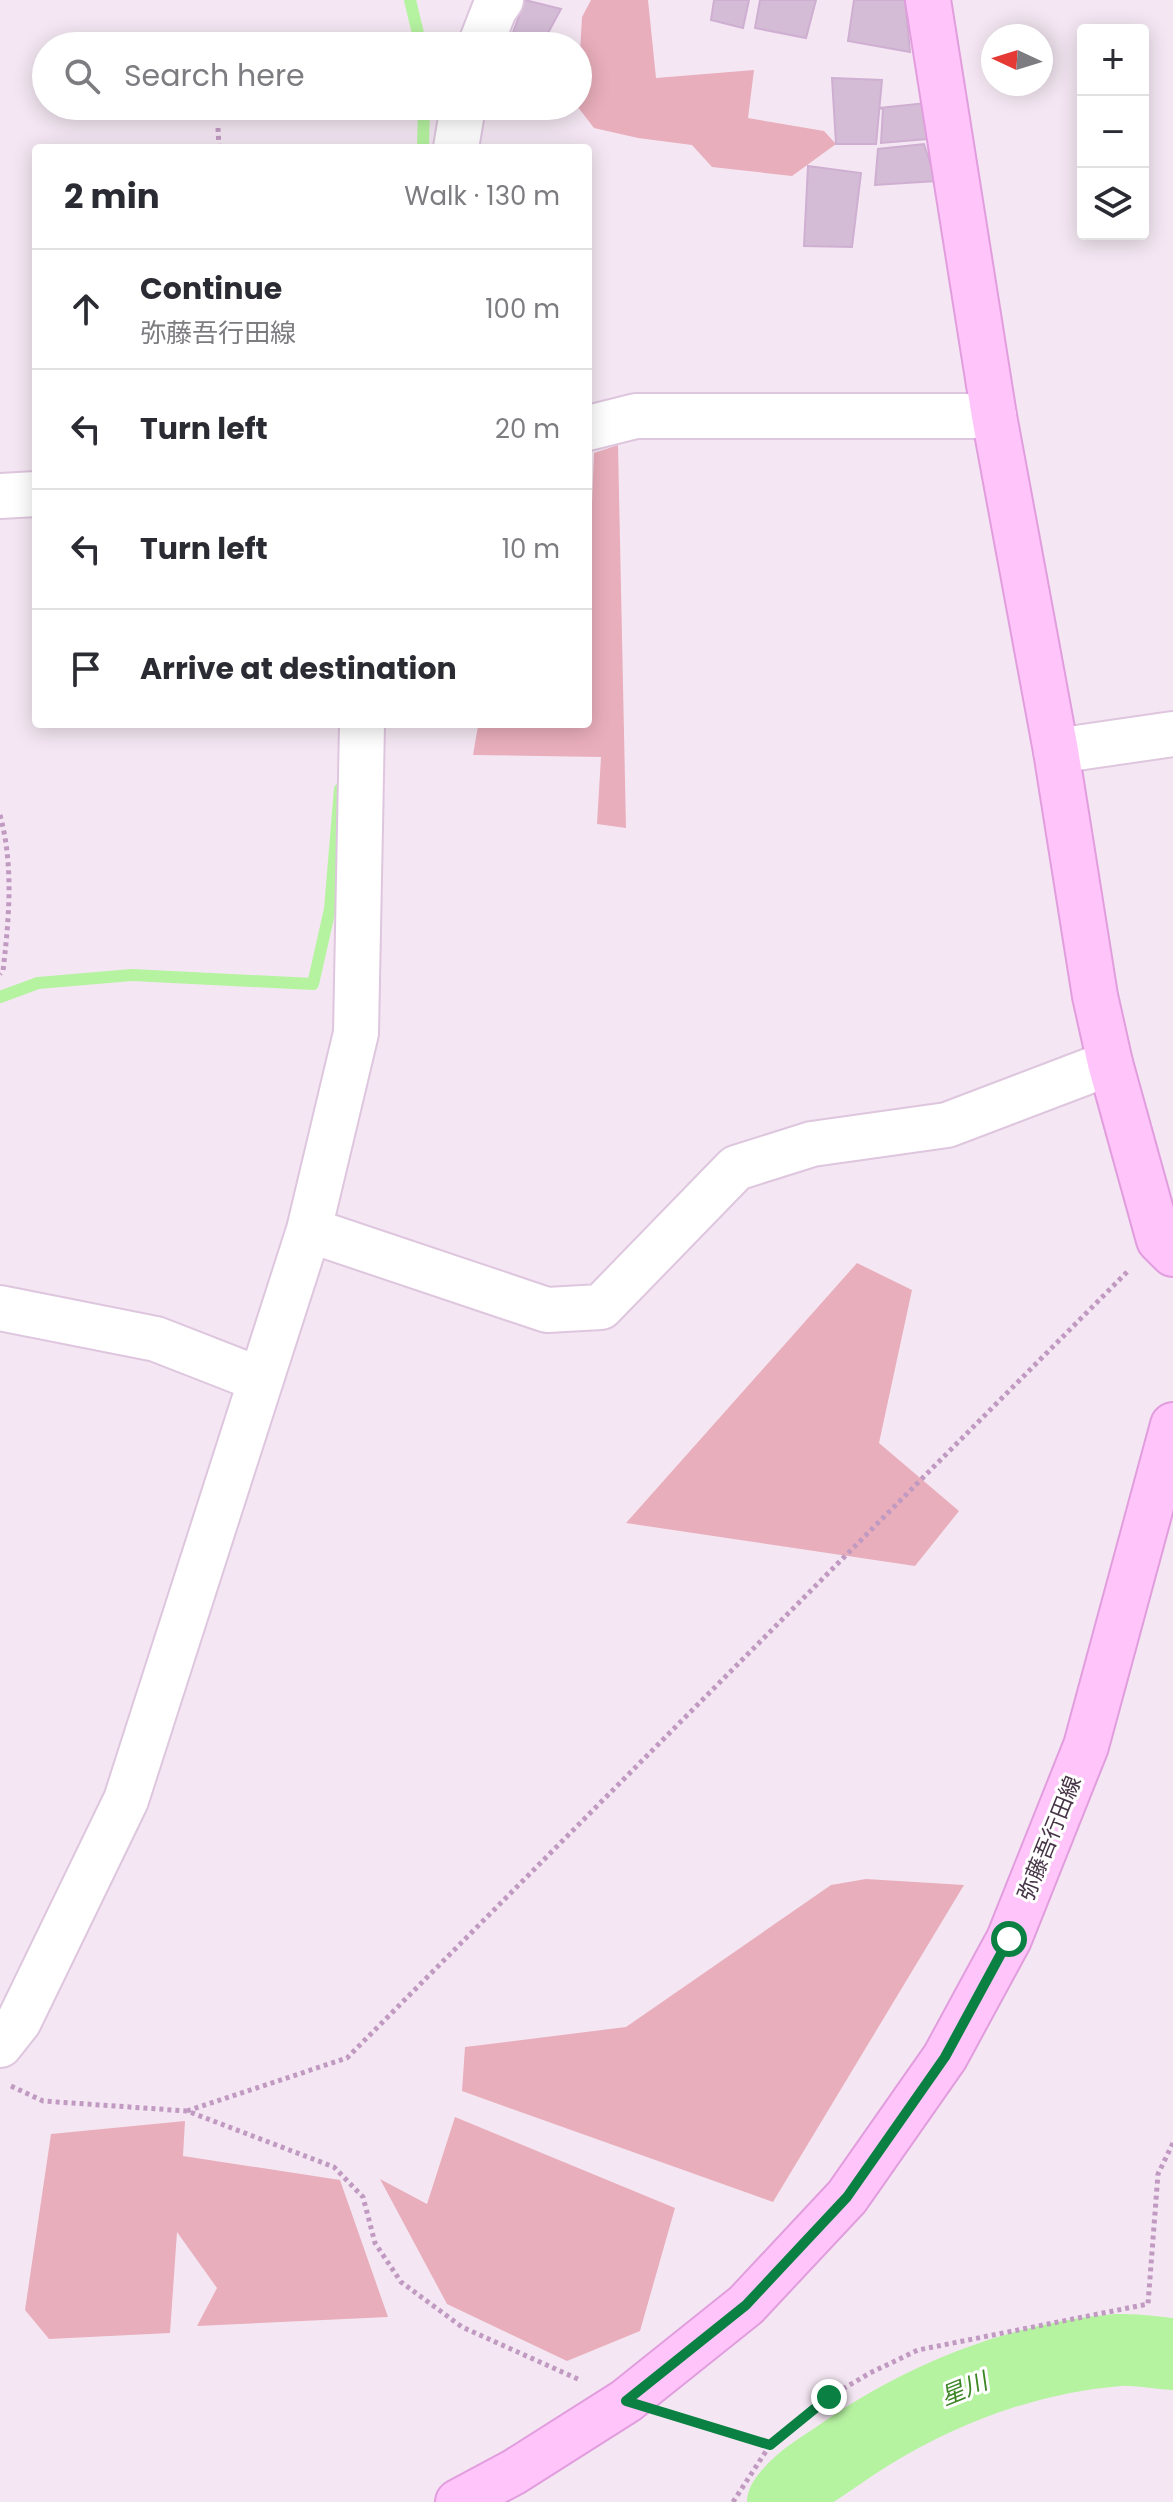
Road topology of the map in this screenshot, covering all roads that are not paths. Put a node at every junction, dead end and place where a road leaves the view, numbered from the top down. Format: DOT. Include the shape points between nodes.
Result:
graph roads {
  1 [pos="501,0"];
  2 [pos="928,0"];
  3 [pos="485,32"];
  4 [pos="461,120"];
  5 [pos="457,144"];
  6 [pos="994,416"];
  7 [pos="592,427"];
  8 [pos="32,494"];
  9 [pos="0,496"];
  10 [pos="362,728"];
  11 [pos="1173,734"];
  12 [pos="1056,751"];
  13 [pos="1110,1063"];
  14 [pos="309,1230"];
  15 [pos="1166,1247"];
  16 [pos="0,1308"];
  17 [pos="261,1380"];
  18 [pos="1173,1425"];
  19 [pos="0,2045"];
  20 [pos="458,2502"];
  1 -- 3 [label="street"];
  2 -- 6 [label="main road"];
  4 -- 5 [label="street"];
  6 -- 7 [label="street" via="636,416"];
  6 -- 12 [label="main road"];
  8 -- 9 [label="street"];
  10 -- 14 [label="street" via="356,1033"];
  11 -- 12 [label="street"];
  12 -- 13 [label="main road"];
  13 -- 14 [label="street" via="947,1125 812,1144 736,1168 601,1307 547,1310"];
  13 -- 15 [label="main road"];
  14 -- 17 [label="street"];
  16 -- 17 [label="street" via="156,1339"];
  17 -- 19 [label="street" via="126,1800 19,2021"];
  18 -- 20 [label="main road, 弥藤吾行田線" via="1086,1746 1009,1939 945,2057 847,2197 746,2305 626,2401"];
}
